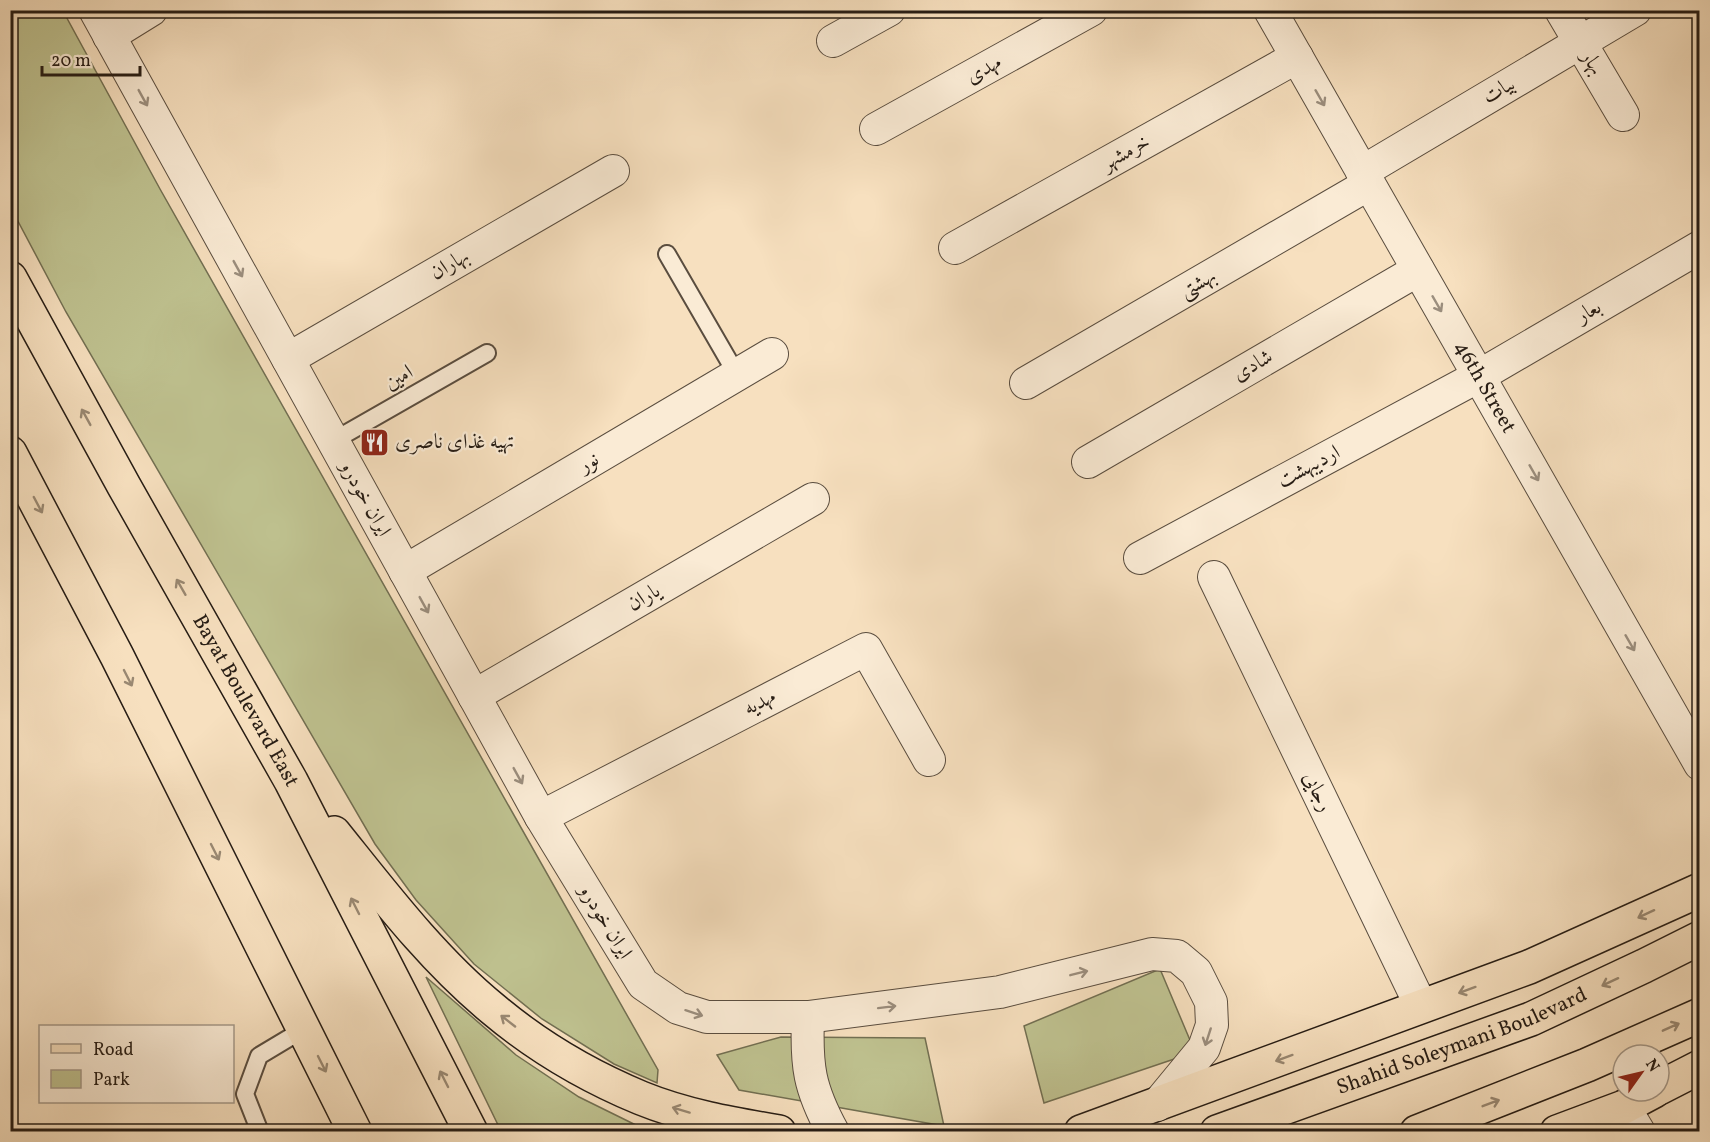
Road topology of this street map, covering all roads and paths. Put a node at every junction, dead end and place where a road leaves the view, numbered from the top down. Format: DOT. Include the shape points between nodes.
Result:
graph roads {
  1 [pos="151,10"];
  2 [pos="889,10"];
  3 [pos="1091,10"];
  4 [pos="1270,10"];
  5 [pos="1561,10"];
  6 [pos="1635,10"];
  7 [pos="102,23"];
  8 [pos="833,41"];
  9 [pos="1580,43"];
  10 [pos="1297,57"];
  11 [pos="1623,115"];
  12 [pos="876,129"];
  13 [pos="613,171"];
  14 [pos="1366,178"];
  15 [pos="955,248"];
  16 [pos="667,254"];
  17 [pos="1696,256"];
  18 [pos="1418,270"];
  19 [pos="10,278"];
  20 [pos="487,353"];
  21 [pos="772,354"];
  22 [pos="288,359"];
  23 [pos="737,375"];
  24 [pos="1479,376"];
  25 [pos="1026,383"];
  26 [pos="333,441"];
  27 [pos="10,453"];
  28 [pos="1088,462"];
  29 [pos="813,499"];
  30 [pos="1140,558"];
  31 [pos="405,571"];
  32 [pos="1214,577"];
  33 [pos="474,696"];
  34 [pos="929,760"];
  35 [pos="1700,764"];
  36 [pos="291,781"];
  37 [pos="541,817"];
  38 [pos="1700,890"];
  39 [pos="1700,938"];
  40 [pos="1421,1006"];
  41 [pos="1700,1015"];
  42 [pos="808,1017"];
  43 [pos="304,1029"];
  44 [pos="1700,1067"];
  45 [pos="1671,1082"];
  46 [pos="1644,1103"];
  47 [pos="1157,1105"];
  48 [pos="1631,1119"];
  49 [pos="260,1131"];
  50 [pos="355,1131"];
  51 [pos="471,1131"];
  52 [pos="779,1131"];
  53 [pos="833,1131"];
  54 [pos="1081,1131"];
  55 [pos="1217,1131"];
  56 [pos="1417,1131"];
  57 [pos="1557,1131"];
  1 -- 7 [label="street"];
  2 -- 8 [label="street"];
  3 -- 12 [label="street, مهدی"];
  4 -- 10 [label="street, 46th Street"];
  5 -- 9 [label="street, بهار"];
  6 -- 9 [label="street, بیات"];
  7 -- 22 [label="street, ایران خودرو, one-way"];
  9 -- 11 [label="street, بهار"];
  9 -- 14 [label="street, بیات"];
  10 -- 14 [label="street, 46th Street, one-way"];
  10 -- 15 [label="street, خرمشهر"];
  13 -- 22 [label="street, بهاران"];
  14 -- 18 [label="street, 46th Street"];
  14 -- 25 [label="street, بهشتی"];
  16 -- 23 [label="lane"];
  17 -- 24 [label="street, بعار"];
  18 -- 24 [label="street, 46th Street, one-way"];
  18 -- 28 [label="street, شادی"];
  36 -- 19 [label="main road, Bayat Boulevard East, one-way"];
  20 -- 26 [label="lane, امین"];
  21 -- 23 [label="street, نور"];
  22 -- 26 [label="street, ایران خودرو"];
  23 -- 31 [label="street, نور"];
  24 -- 30 [label="street, اردیبهشت"];
  24 -- 35 [label="street, 46th Street, one-way"];
  26 -- 31 [label="street, ایران خودرو"];
  27 -- 43 [label="main road, one-way" via="117,656"];
  29 -- 33 [label="street, یاران"];
  31 -- 33 [label="street, ایران خودرو, one-way"];
  32 -- 40 [label="street, رجایی"];
  33 -- 37 [label="street, ایران خودرو, one-way"];
  34 -- 37 [label="street, مهدیه" via="866,649"];
  51 -- 36 [label="main road, Bayat Boulevard East, one-way"];
  52 -- 36 [label="main road, one-way" via="714,1120 642,1098 582,1070 532,1040 454,973 403,918"];
  37 -- 42 [label="street, ایران خودرو, one-way" via="643,984 678,1008 708,1017"];
  38 -- 40 [label="main road, one-way" via="1529,967"];
  39 -- 55 [label="main road, Shahid Soleymani Boulevard, one-way" via="1531,1018"];
  40 -- 47 [label="main road, one-way"];
  56 -- 41 [label="main road, one-way" via="1587,1065"];
  42 -- 47 [label="street, one-way" via="1000,992 1152,954 1177,956 1196,972 1211,1002 1212,1026 1204,1048"];
  42 -- 53 [label="street" via="810,1080"];
  43 -- 49 [label="lane" via="260,1056 245,1094"];
  43 -- 50 [label="main road, one-way"];
  44 -- 45 [label="main road"];
  46 -- 48 [label="main road"];
  47 -- 54 [label="main road"];
  48 -- 57 [label="main road"];
}
